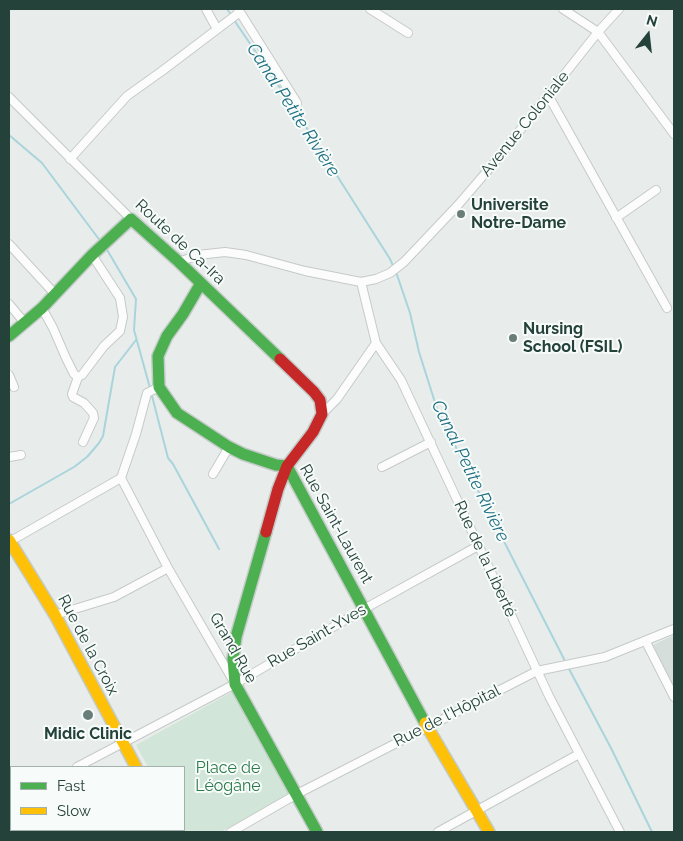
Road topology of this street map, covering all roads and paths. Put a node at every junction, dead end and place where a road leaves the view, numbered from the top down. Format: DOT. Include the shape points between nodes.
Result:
graph roads {
  1 [pos="206,9"];
  2 [pos="370,9"];
  3 [pos="563,9"];
  4 [pos="619,9"];
  5 [pos="239,10"];
  6 [pos="217,29"];
  7 [pos="598,32"];
  8 [pos="408,33"];
  9 [pos="548,96"];
  10 [pos="9,98"];
  11 [pos="297,103"];
  12 [pos="674,134"];
  13 [pos="70,159"];
  14 [pos="656,190"];
  15 [pos="616,218"];
  16 [pos="131,219"];
  17 [pos="9,244"];
  18 [pos="92,255"];
  19 [pos="179,262"];
  20 [pos="361,282"];
  21 [pos="202,283"];
  22 [pos="54,294"];
  23 [pos="9,304"];
  24 [pos="42,308"];
  25 [pos="667,308"];
  26 [pos="24,322"];
  27 [pos="9,336"];
  28 [pos="376,343"];
  29 [pos="9,376"];
  30 [pos="78,377"];
  31 [pos="14,387"];
  32 [pos="159,387"];
  33 [pos="322,414"];
  34 [pos="83,442"];
  35 [pos="431,442"];
  36 [pos="230,447"];
  37 [pos="20,455"];
  38 [pos="9,457"];
  39 [pos="287,466"];
  40 [pos="382,467"];
  41 [pos="213,474"];
  42 [pos="121,478"];
  43 [pos="9,541"];
  44 [pos="478,546"];
  45 [pos="168,568"];
  46 [pos="364,609"];
  47 [pos="55,615"];
  48 [pos="674,630"];
  49 [pos="646,642"];
  50 [pos="537,671"];
  51 [pos="234,684"];
  52 [pos="674,697"];
  53 [pos="427,726"];
  54 [pos="123,744"];
  55 [pos="579,754"];
  56 [pos="79,766"];
  57 [pos="135,766"];
  58 [pos="297,794"];
  59 [pos="477,810"];
  60 [pos="231,832"];
  61 [pos="317,832"];
  62 [pos="438,832"];
  63 [pos="489,832"];
  64 [pos="620,832"];
  1 -- 6 [label="street"];
  2 -- 8 [label="street"];
  3 -- 7 [label="street"];
  4 -- 7 [label="street, Avenue Coloniale"];
  5 -- 6 [label="street"];
  5 -- 11 [label="street"];
  6 -- 13 [label="street" via="127,96"];
  7 -- 9 [label="street, Avenue Coloniale"];
  7 -- 12 [label="street"];
  9 -- 15 [label="street"];
  9 -- 20 [label="street, Avenue Coloniale" via="458,206 404,262 376,280"];
  10 -- 13 [label="street, Route de Ca-Ira"];
  13 -- 16 [label="street, Route de Ca-Ira"];
  14 -- 15 [label="street"];
  15 -- 25 [label="street"];
  16 -- 18 [label="street"];
  16 -- 19 [label="street, Route de Ca-Ira"];
  17 -- 22 [label="street"];
  18 -- 22 [label="street"];
  18 -- 30 [label="street" via="120,298 123,317 120,331"];
  19 -- 20 [label="street, Avenue Coloniale" via="210,253 246,255"];
  19 -- 21 [label="street, Route de Ca-Ira"];
  20 -- 28 [label="street, Rue de la Liberté"];
  21 -- 32 [label="street" via="167,336 158,356"];
  21 -- 33 [label="street, Route de Ca-Ira" via="314,392 320,400"];
  22 -- 24 [label="street"];
  23 -- 26 [label="street"];
  24 -- 26 [label="street"];
  24 -- 30 [label="street"];
  26 -- 27 [label="street"];
  28 -- 33 [label="street" via="337,399"];
  28 -- 35 [label="street, Rue de la Liberté" via="401,380"];
  29 -- 31 [label="street"];
  30 -- 34 [label="street" via="73,397 84,403 94,418"];
  32 -- 36 [label="street, Rue Saint-Laurent" via="177,413"];
  32 -- 42 [label="street" via="147,393"];
  33 -- 39 [label="street" via="313,432"];
  35 -- 40 [label="street"];
  35 -- 44 [label="street, Rue de la Liberté"];
  36 -- 39 [label="street, Rue Saint-Laurent" via="243,454"];
  36 -- 41 [label="street"];
  37 -- 38 [label="street"];
  39 -- 46 [label="street, Rue Saint-Laurent"];
  39 -- 51 [label="street" via="236,637"];
  42 -- 43 [label="street"];
  42 -- 45 [label="street, Grand Rue"];
  43 -- 47 [label="street, Rue de la Croix"];
  44 -- 46 [label="street, Rue Saint-Yves"];
  44 -- 50 [label="street, Rue de la Liberté"];
  45 -- 47 [label="street" via="114,597"];
  45 -- 51 [label="street, Grand Rue"];
  46 -- 51 [label="street, Rue Saint-Yves"];
  46 -- 53 [label="street, Rue Saint-Laurent"];
  47 -- 54 [label="street, Rue de la Croix"];
  48 -- 49 [label="street, Rue de l'Hôpital"];
  49 -- 50 [label="street, Rue de l'Hôpital" via="605,657"];
  49 -- 52 [label="street"];
  50 -- 53 [label="street, Rue de l'Hôpital"];
  50 -- 55 [label="street, Rue de la Liberté"];
  51 -- 54 [label="street, Rue Saint-Yves"];
  51 -- 58 [label="street, Grand Rue"];
  53 -- 58 [label="street, Rue de l'Hôpital"];
  53 -- 59 [label="street, Rue Saint-Laurent"];
  54 -- 56 [label="street, Rue Saint-Yves"];
  54 -- 57 [label="street, Rue de la Croix"];
  55 -- 59 [label="street"];
  55 -- 64 [label="street, Rue de la Liberté"];
  58 -- 60 [label="street, Rue de l'Hôpital"];
  58 -- 61 [label="street, Grand Rue"];
  59 -- 62 [label="street"];
  59 -- 63 [label="street, Rue Saint-Laurent"];
}
